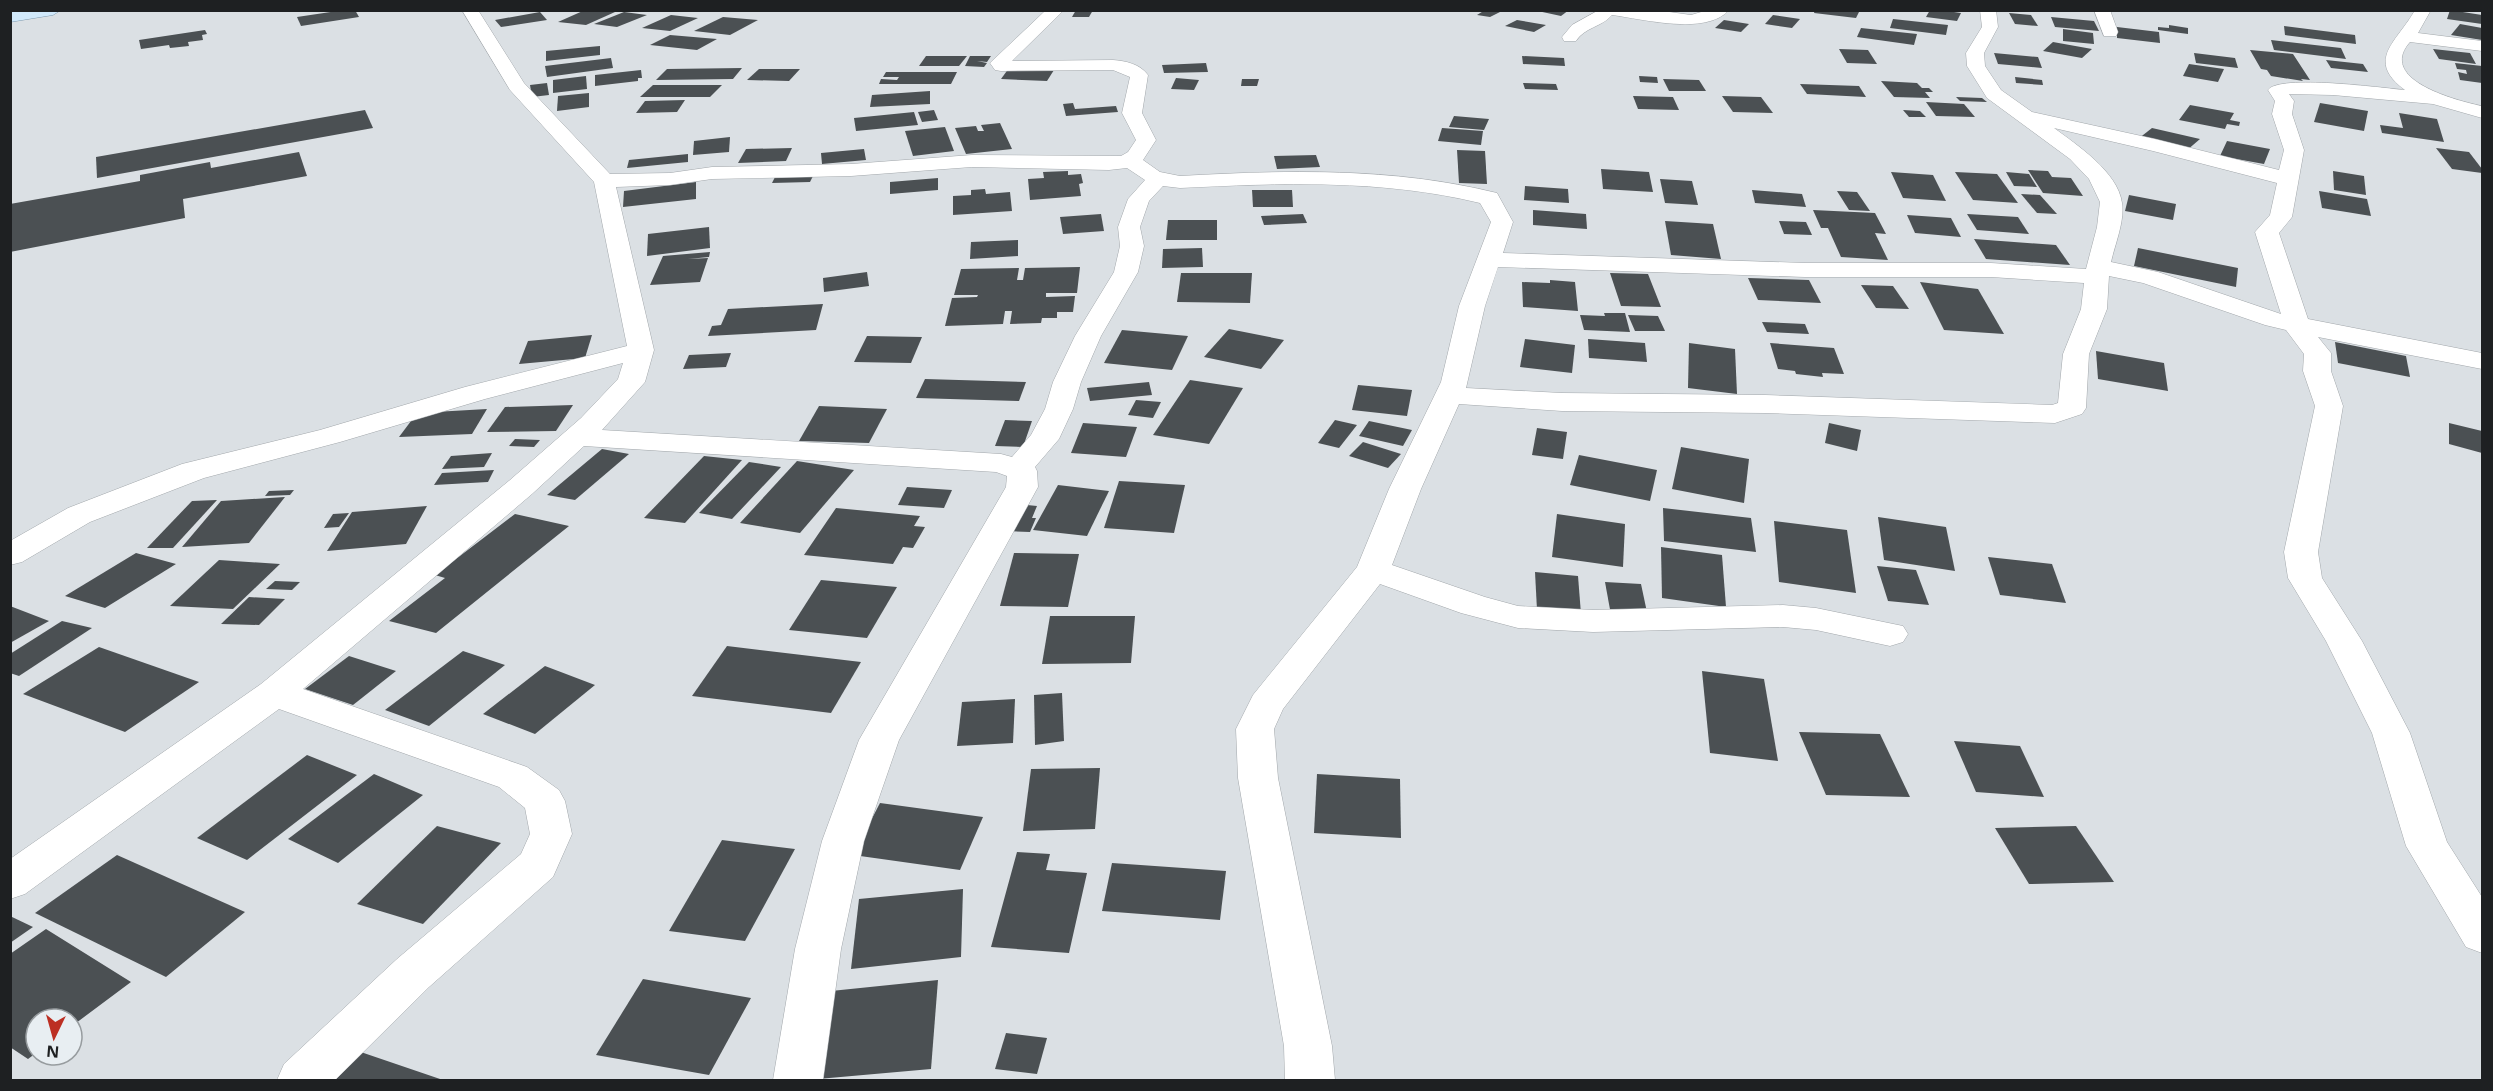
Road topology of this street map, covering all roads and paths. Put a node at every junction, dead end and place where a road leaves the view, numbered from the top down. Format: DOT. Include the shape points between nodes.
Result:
graph roads {
  1 [pos="53,10"];
  2 [pos="470,10"];
  3 [pos="1056,10"];
  4 [pos="1610,10"];
  5 [pos="1721,10"];
  6 [pos="1988,10"];
  7 [pos="2102,10"];
  8 [pos="2423,10"];
  9 [pos="10,17"];
  10 [pos="2110,32"];
  11 [pos="1570,36"];
  12 [pos="2406,36"];
  13 [pos="2482,46"];
  14 [pos="2437,99"];
  15 [pos="2482,112"];
  16 [pos="2023,116"];
  17 [pos="1131,159"];
  18 [pos="1158,179"];
  19 [pos="2288,179"];
  20 [pos="604,181"];
  21 [pos="1489,260"];
  22 [pos="2097,272"];
  23 [pos="2299,325"];
  24 [pos="641,350"];
  25 [pos="2482,361"];
  26 [pos="1449,394"];
  27 [pos="576,437"];
  28 [pos="1017,469"];
  29 [pos="10,555"];
  30 [pos="1373,570"];
  31 [pos="1890,634"];
  32 [pos="274,693"];
  33 [pos="10,882"];
  34 [pos="2482,934"];
  35 [pos="302,1080"];
  36 [pos="798,1080"];
  37 [pos="1310,1080"];
  1 -- 9 [label="main road"];
  2 -- 20 [label="street" via="517,86"];
  3 -- 17 [label="street" via="999,63 1113,65 1139,75 1132,113 1146,140"];
  4 -- 5 [label="street" via="1691,20"];
  4 -- 11 [label="street" via="1601,19 1572,31"];
  6 -- 16 [label="street" via="1990,27 1975,53 1976,66 1994,94"];
  7 -- 10 [label="street"];
  8 -- 12 [label="street"];
  12 -- 13 [label="street"];
  12 -- 14 [label="street" via="2398,45 2393,62 2400,78"];
  14 -- 15 [label="street"];
  14 -- 19 [label="street" via="2333,89 2277,90 2285,100 2282,114 2294,150"];
  16 -- 19 [label="street"];
  16 -- 22 [label="street" via="2099,176 2111,202"];
  17 -- 18 [label="street" via="1140,170"];
  17 -- 20 [label="street" via="1098,164 972,161"];
  18 -- 21 [label="street" via="1180,182 1298,176 1399,180 1452,187 1489,198 1502,222"];
  18 -- 28 [label="street" via="1139,199 1129,227 1132,246 1126,272 1088,336 1059,410 1044,440"];
  19 -- 23 [label="street" via="2281,217 2267,232"];
  20 -- 24 [label="street"];
  21 -- 22 [label="street" via="1805,270"];
  21 -- 26 [label="street" via="1472,306"];
  22 -- 23 [label="street" via="2149,277"];
  22 -- 26 [label="street" via="2094,309 2076,354 2072,408 2055,414 1562,402"];
  23 -- 25 [label="street"];
  23 -- 34 [label="street" via="2299,331 2318,353 2317,371 2329,406 2301,552 2305,578 2344,641 2391,733 2427,846"];
  24 -- 27 [label="street" via="631,382"];
  24 -- 29 [label="street" via="193,471 79,515"];
  26 -- 30 [label="street"];
  27 -- 28 [label="street" via="1001,463"];
  27 -- 32 [label="street"];
  28 -- 36 [label="street" via="1022,471 1022,487 879,740 840,852 818,949"];
  30 -- 31 [label="street" via="1518,617 1593,621 1783,616"];
  30 -- 37 [label="street" via="1266,704 1256,729 1258,778 1308,1046"];
  32 -- 33 [label="street"];
  32 -- 35 [label="street" via="513,777 544,801 551,834 538,865 413,973"];
}
